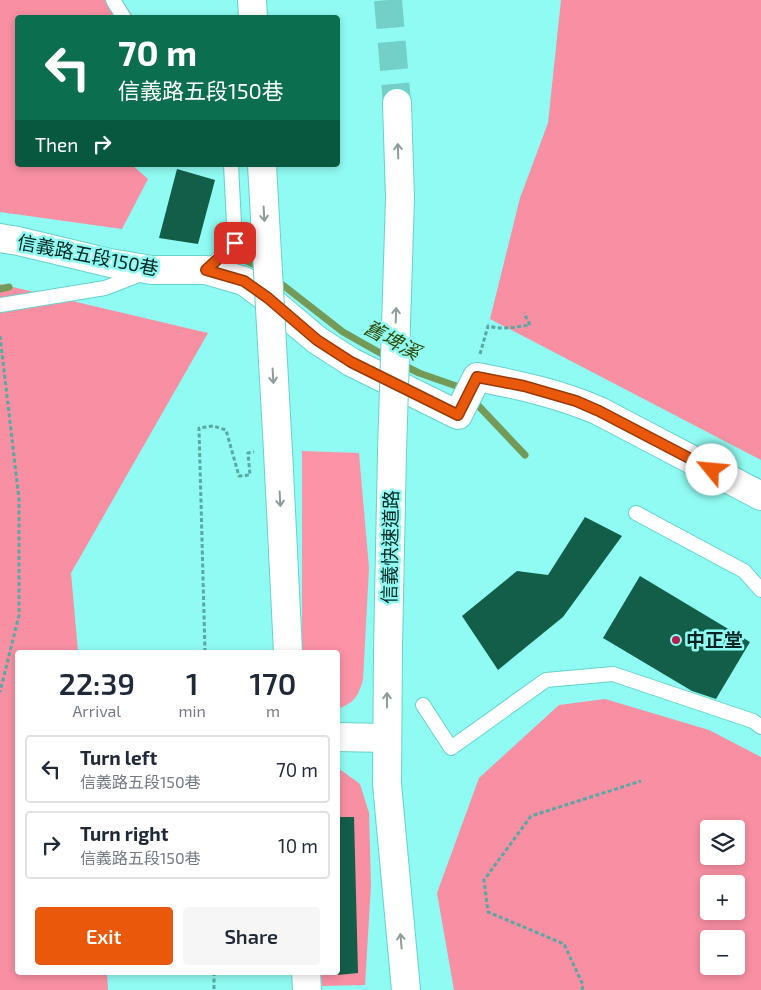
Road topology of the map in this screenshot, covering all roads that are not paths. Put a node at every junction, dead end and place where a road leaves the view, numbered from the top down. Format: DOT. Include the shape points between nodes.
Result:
graph roads {
  1 [pos="114,0"];
  2 [pos="252,0"];
  3 [pos="122,15"];
  4 [pos="253,15"];
  5 [pos="397,104"];
  6 [pos="231,167"];
  7 [pos="262,167"];
  8 [pos="0,238"];
  9 [pos="152,270"];
  10 [pos="206,270"];
  11 [pos="0,305"];
  12 [pos="761,496"];
  13 [pos="636,513"];
  14 [pos="761,590"];
  15 [pos="288,650"];
  16 [pos="423,705"];
  17 [pos="758,721"];
  18 [pos="340,737"];
  19 [pos="387,738"];
  20 [pos="306,975"];
  21 [pos="307,990"];
  22 [pos="406,990"];
  1 -- 3 [label="lane"];
  2 -- 4 [label="main road"];
  19 -- 5 [label="main road, 信義快速道路, one-way, bridge" via="400,198"];
  6 -- 10 [label="lane" via="235,243"];
  7 -- 15 [label="main road, one-way, bridge" via="267,451"];
  8 -- 9 [label="main road, 信義路五段150巷"];
  9 -- 10 [label="main road, 信義路五段150巷"];
  9 -- 11 [label="lane" via="105,288"];
  10 -- 12 [label="main road, 信義路五段150巷" via="244,281 344,358 458,415 477,377 524,386 576,401"];
  13 -- 14 [label="lane" via="744,571"];
  16 -- 17 [label="lane" via="451,748 546,680 613,674"];
  18 -- 19 [label="main road"];
  22 -- 19 [label="main road, 信義快速道路, one-way" via="387,784"];
  20 -- 21 [label="main road"];
}
